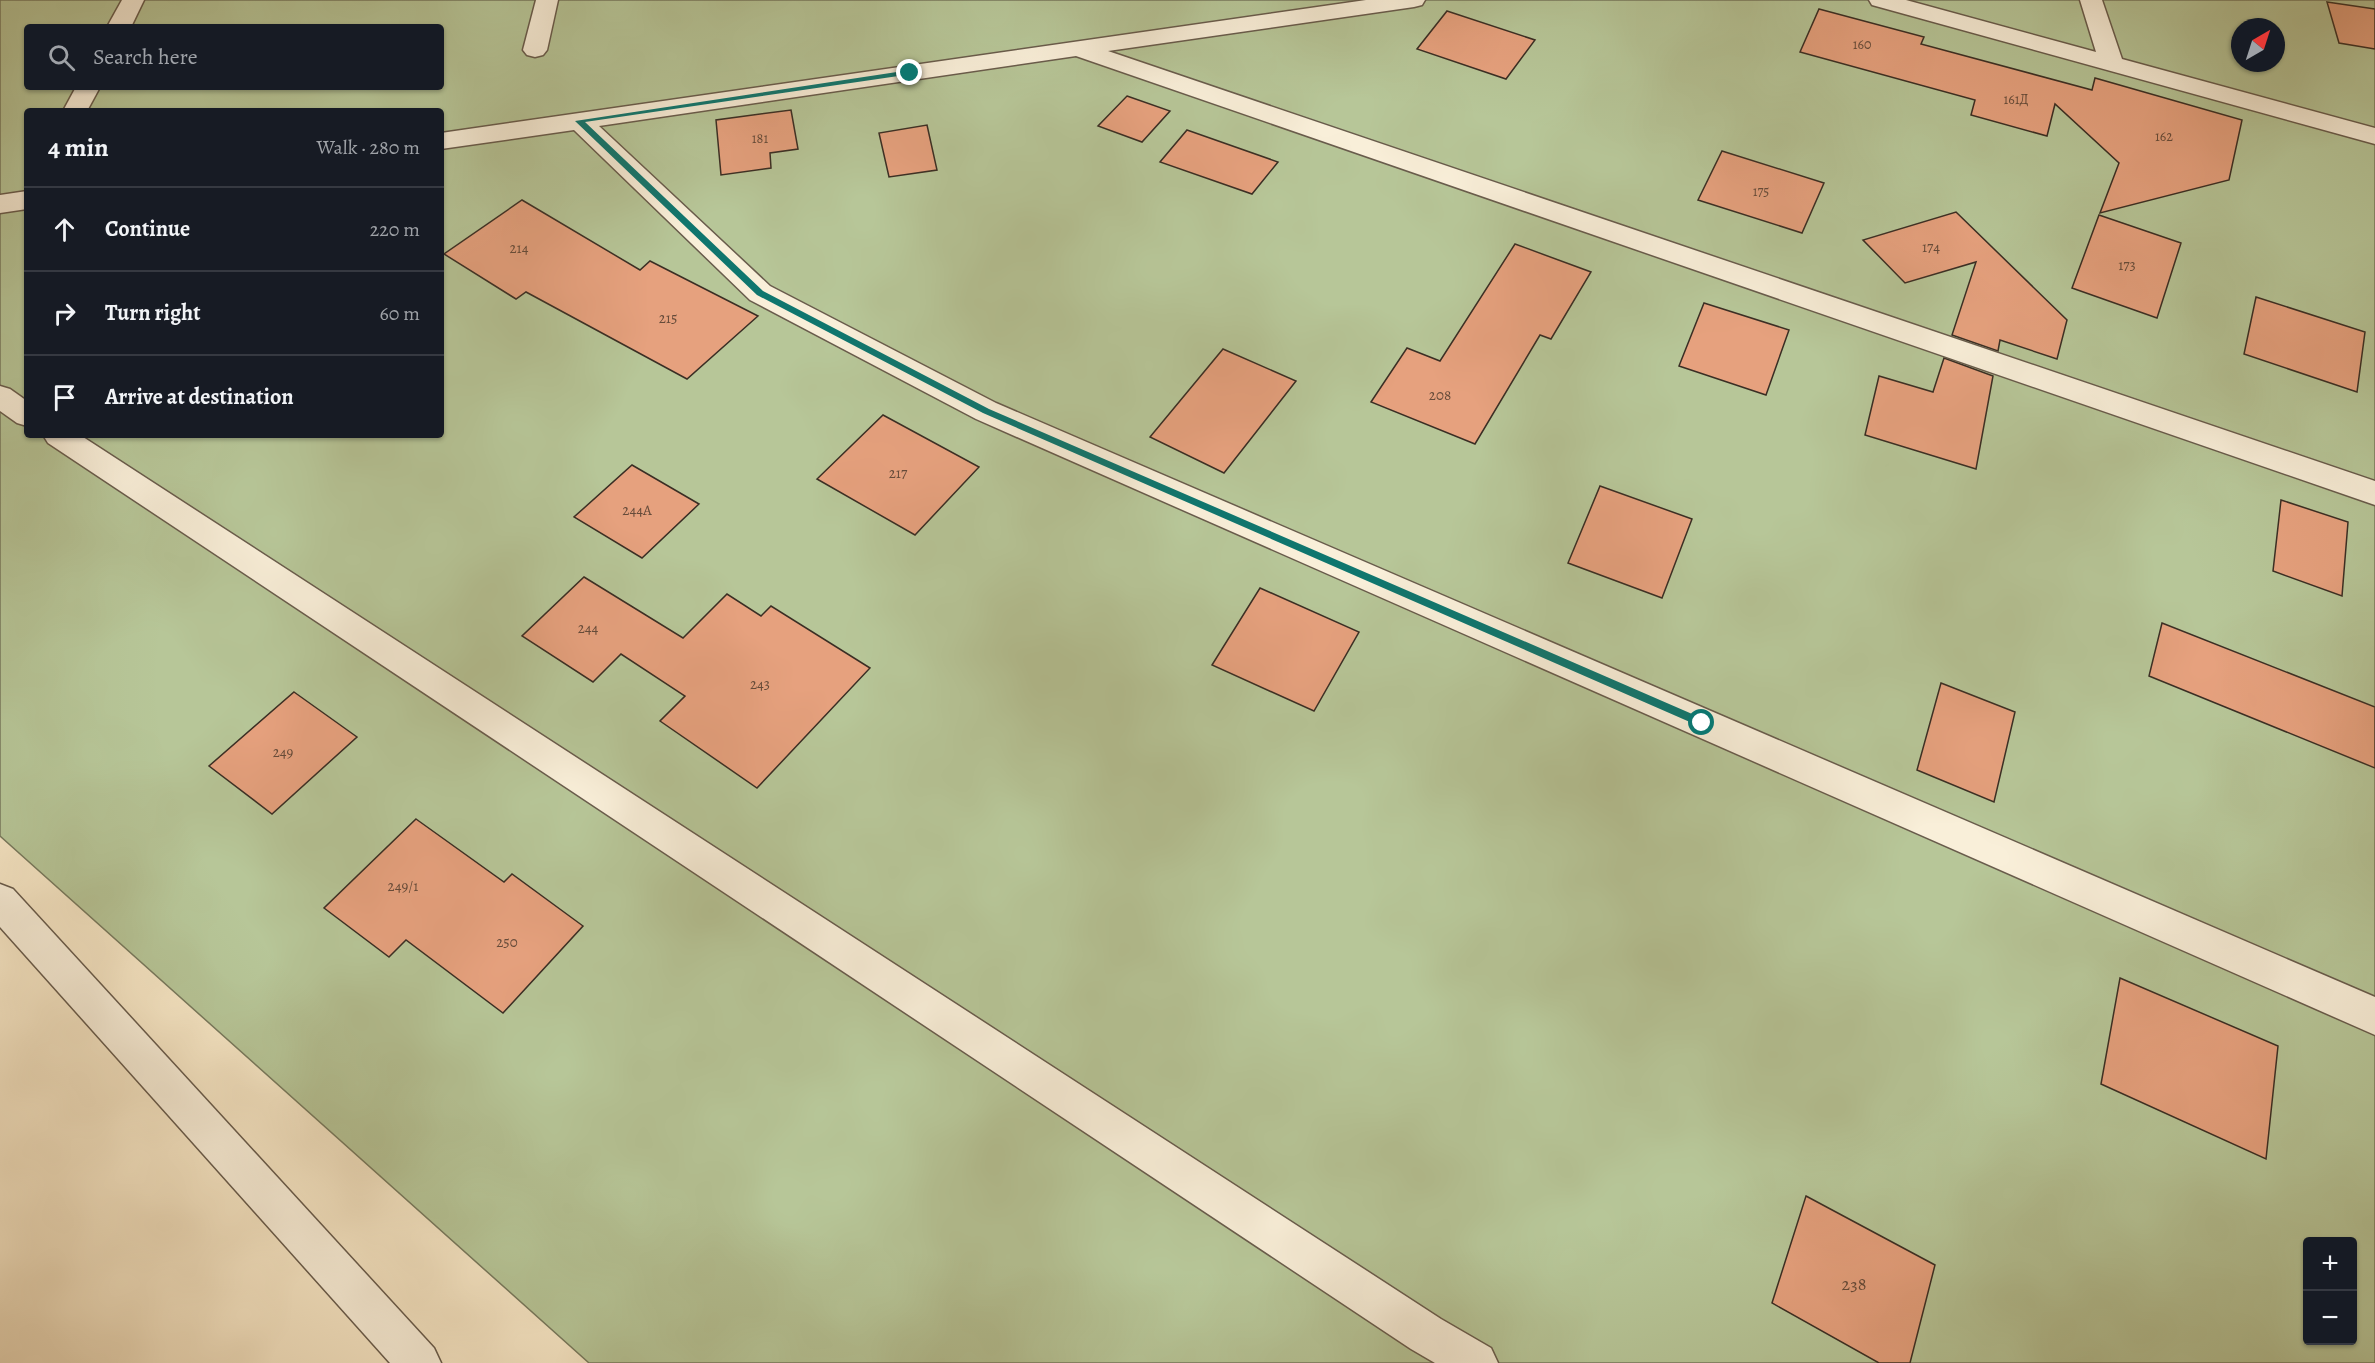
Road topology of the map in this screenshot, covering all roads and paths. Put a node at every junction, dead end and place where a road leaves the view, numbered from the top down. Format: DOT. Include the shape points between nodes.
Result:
graph roads {
  1 [pos="133,0"];
  2 [pos="547,0"];
  3 [pos="1414,0"];
  4 [pos="1880,0"];
  5 [pos="2091,0"];
  6 [pos="121,24"];
  7 [pos="1075,48"];
  8 [pos="535,50"];
  9 [pos="2112,64"];
  10 [pos="86,90"];
  11 [pos="77,108"];
  12 [pos="579,121"];
  13 [pos="2375,136"];
  14 [pos="444,141"];
  15 [pos="24,200"];
  16 [pos="0,204"];
  17 [pos="0,397"];
  18 [pos="24,413"];
  19 [pos="63,438"];
  20 [pos="2375,493"];
  21 [pos="0,901"];
  22 [pos="2375,1016"];
  23 [pos="419,1363"];
  24 [pos="1476,1363"];
  1 -- 6 [label="street"];
  2 -- 8 [label="street"];
  3 -- 7 [label="street"];
  4 -- 9 [label="street"];
  5 -- 9 [label="street"];
  7 -- 12 [label="street"];
  7 -- 20 [label="street"];
  9 -- 13 [label="street"];
  10 -- 11 [label="street"];
  12 -- 14 [label="street"];
  12 -- 22 [label="street" via="760,293 986,411"];
  15 -- 16 [label="street"];
  17 -- 18 [label="street"];
  19 -- 24 [label="street" via="1426,1334"];
  21 -- 23 [label="street"];
}
